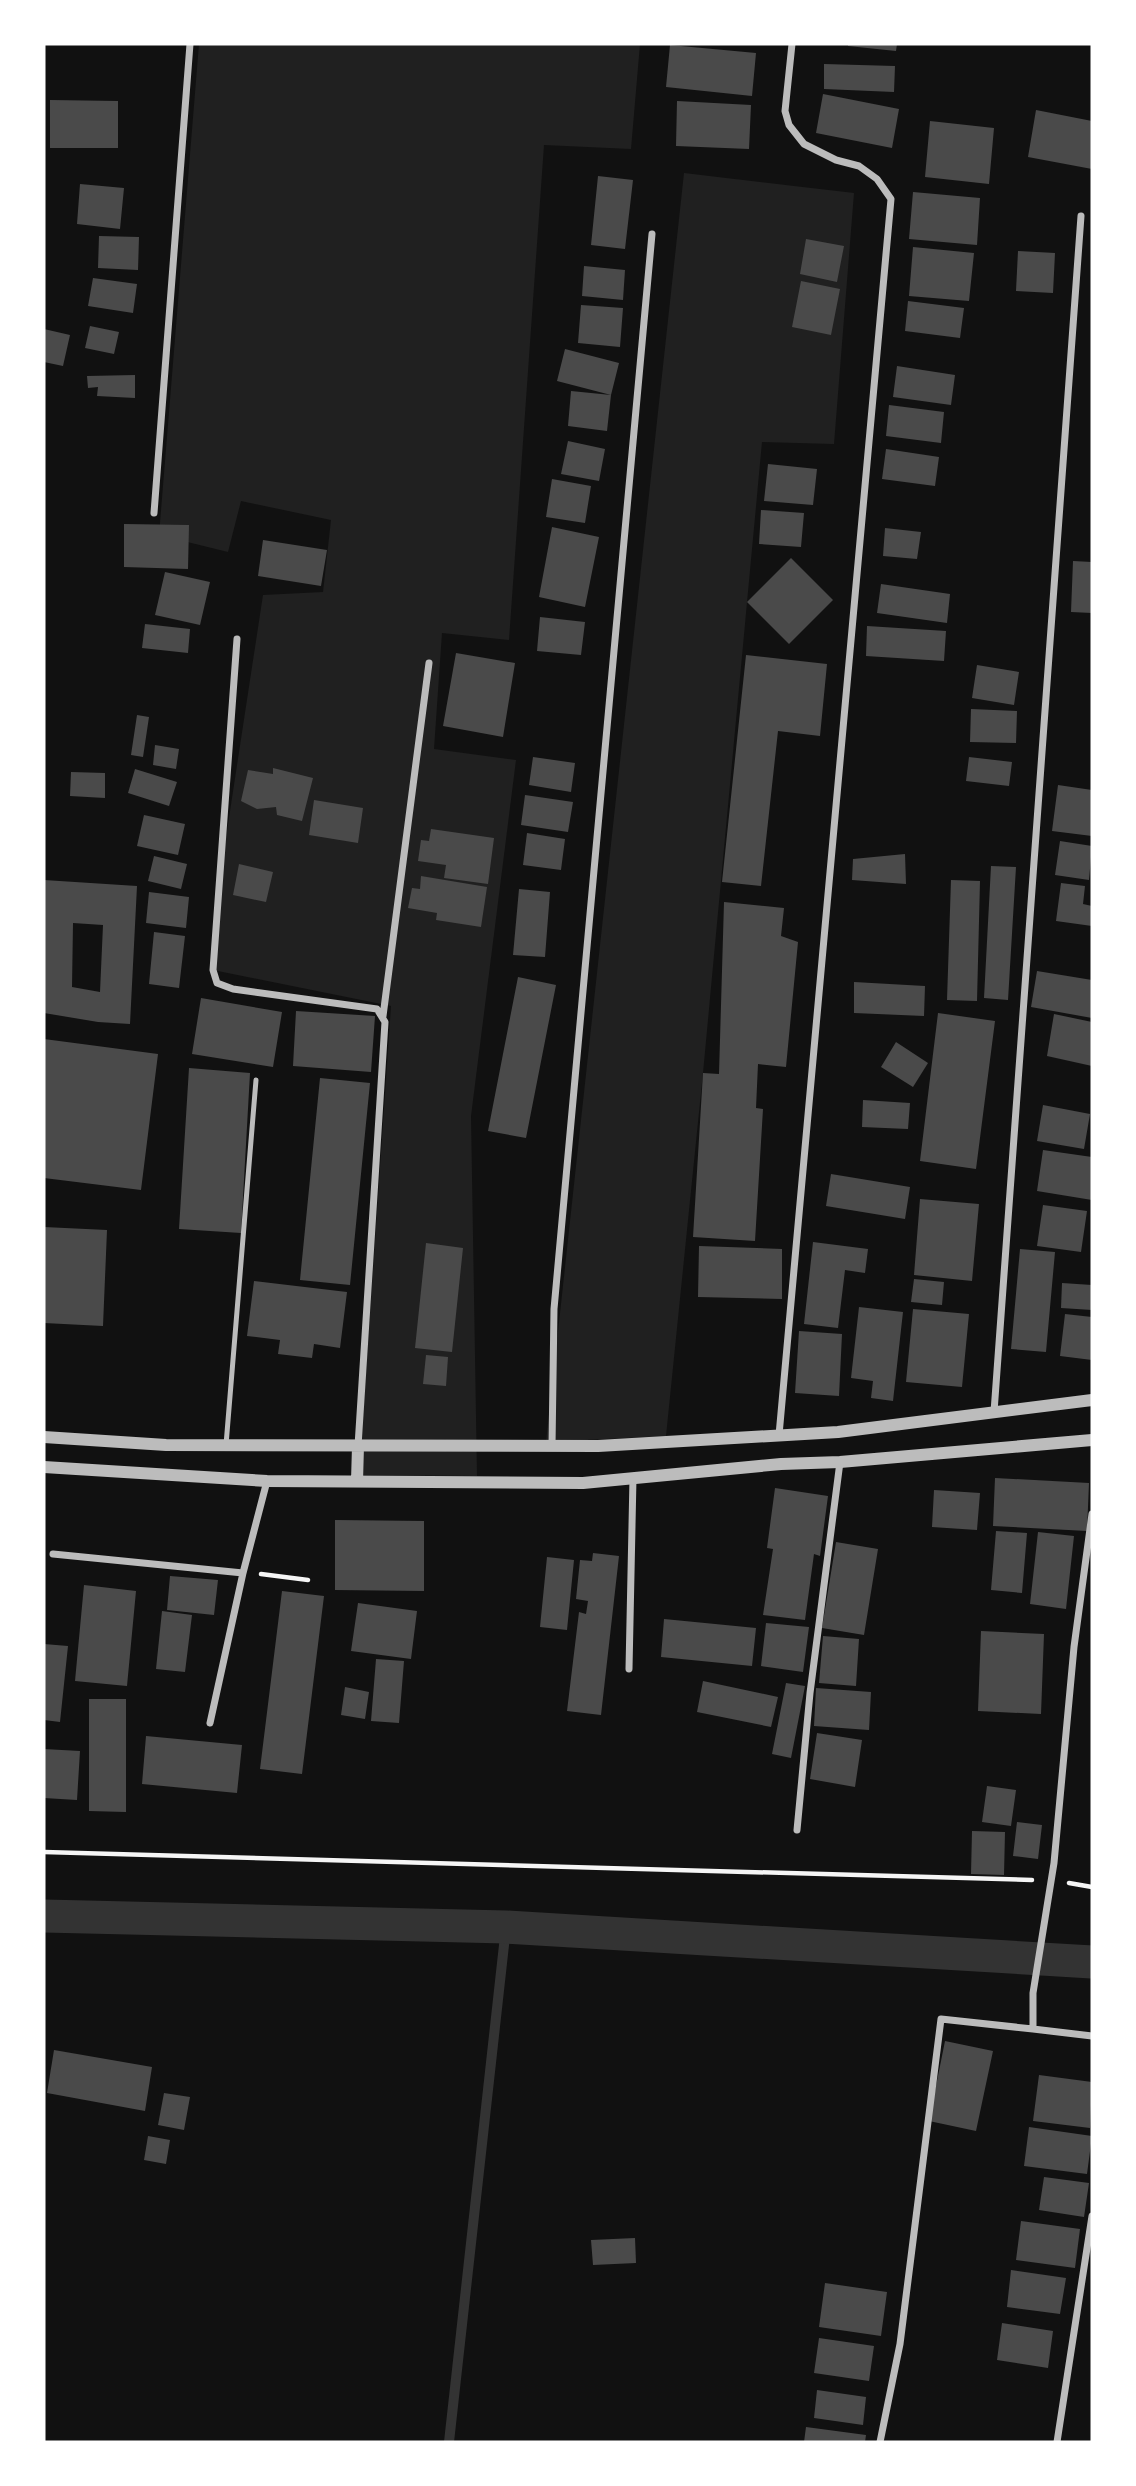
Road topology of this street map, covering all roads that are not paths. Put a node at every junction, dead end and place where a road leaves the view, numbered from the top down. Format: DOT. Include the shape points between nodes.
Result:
graph roads {
  1 [pos="190,44"];
  2 [pos="792,44"];
  3 [pos="1081,216"];
  4 [pos="652,234"];
  5 [pos="154,513"];
  6 [pos="237,639"];
  7 [pos="429,663"];
  8 [pos="383,1016"];
  9 [pos="256,1080"];
  10 [pos="1092,1400"];
  11 [pos="994,1412"];
  12 [pos="779,1435"];
  13 [pos="44,1437"];
  14 [pos="1092,1440"];
  15 [pos="226,1445"];
  16 [pos="358,1446"];
  17 [pos="552,1446"];
  18 [pos="840,1462"];
  19 [pos="44,1467"];
  20 [pos="633,1478"];
  21 [pos="267,1481"];
  22 [pos="357,1481"];
  23 [pos="1092,1514"];
  24 [pos="53,1554"];
  25 [pos="243,1573"];
  26 [pos="629,1669"];
  27 [pos="210,1723"];
  28 [pos="797,1830"];
  29 [pos="1033,2029"];
  30 [pos="1092,2036"];
  31 [pos="1092,2216"];
  32 [pos="880,2442"];
  33 [pos="1057,2442"];
  1 -- 5 [label="street"];
  2 -- 12 [label="street" via="785,111 789,125 804,145 859,166 877,179 891,200"];
  3 -- 11 [label="street"];
  4 -- 17 [label="street" via="554,1309"];
  6 -- 8 [label="street" via="213,970 217,983 377,1009"];
  7 -- 8 [label="street"];
  8 -- 16 [label="street"];
  9 -- 15 [label="lane"];
  10 -- 11 [label="street"];
  11 -- 12 [label="street"];
  12 -- 17 [label="street"];
  13 -- 15 [label="street"];
  14 -- 18 [label="street"];
  15 -- 16 [label="street"];
  16 -- 17 [label="street"];
  16 -- 22 [label="street"];
  18 -- 20 [label="street"];
  18 -- 28 [label="street"];
  19 -- 21 [label="street"];
  20 -- 22 [label="street" via="544,1484"];
  20 -- 26 [label="street"];
  21 -- 22 [label="street"];
  21 -- 25 [label="street"];
  23 -- 29 [label="street" via="1054,1863 1033,1993"];
  24 -- 25 [label="street"];
  25 -- 27 [label="street"];
  29 -- 30 [label="street"];
  29 -- 32 [label="street" via="941,2019 900,2344"];
  31 -- 33 [label="street"];
}
